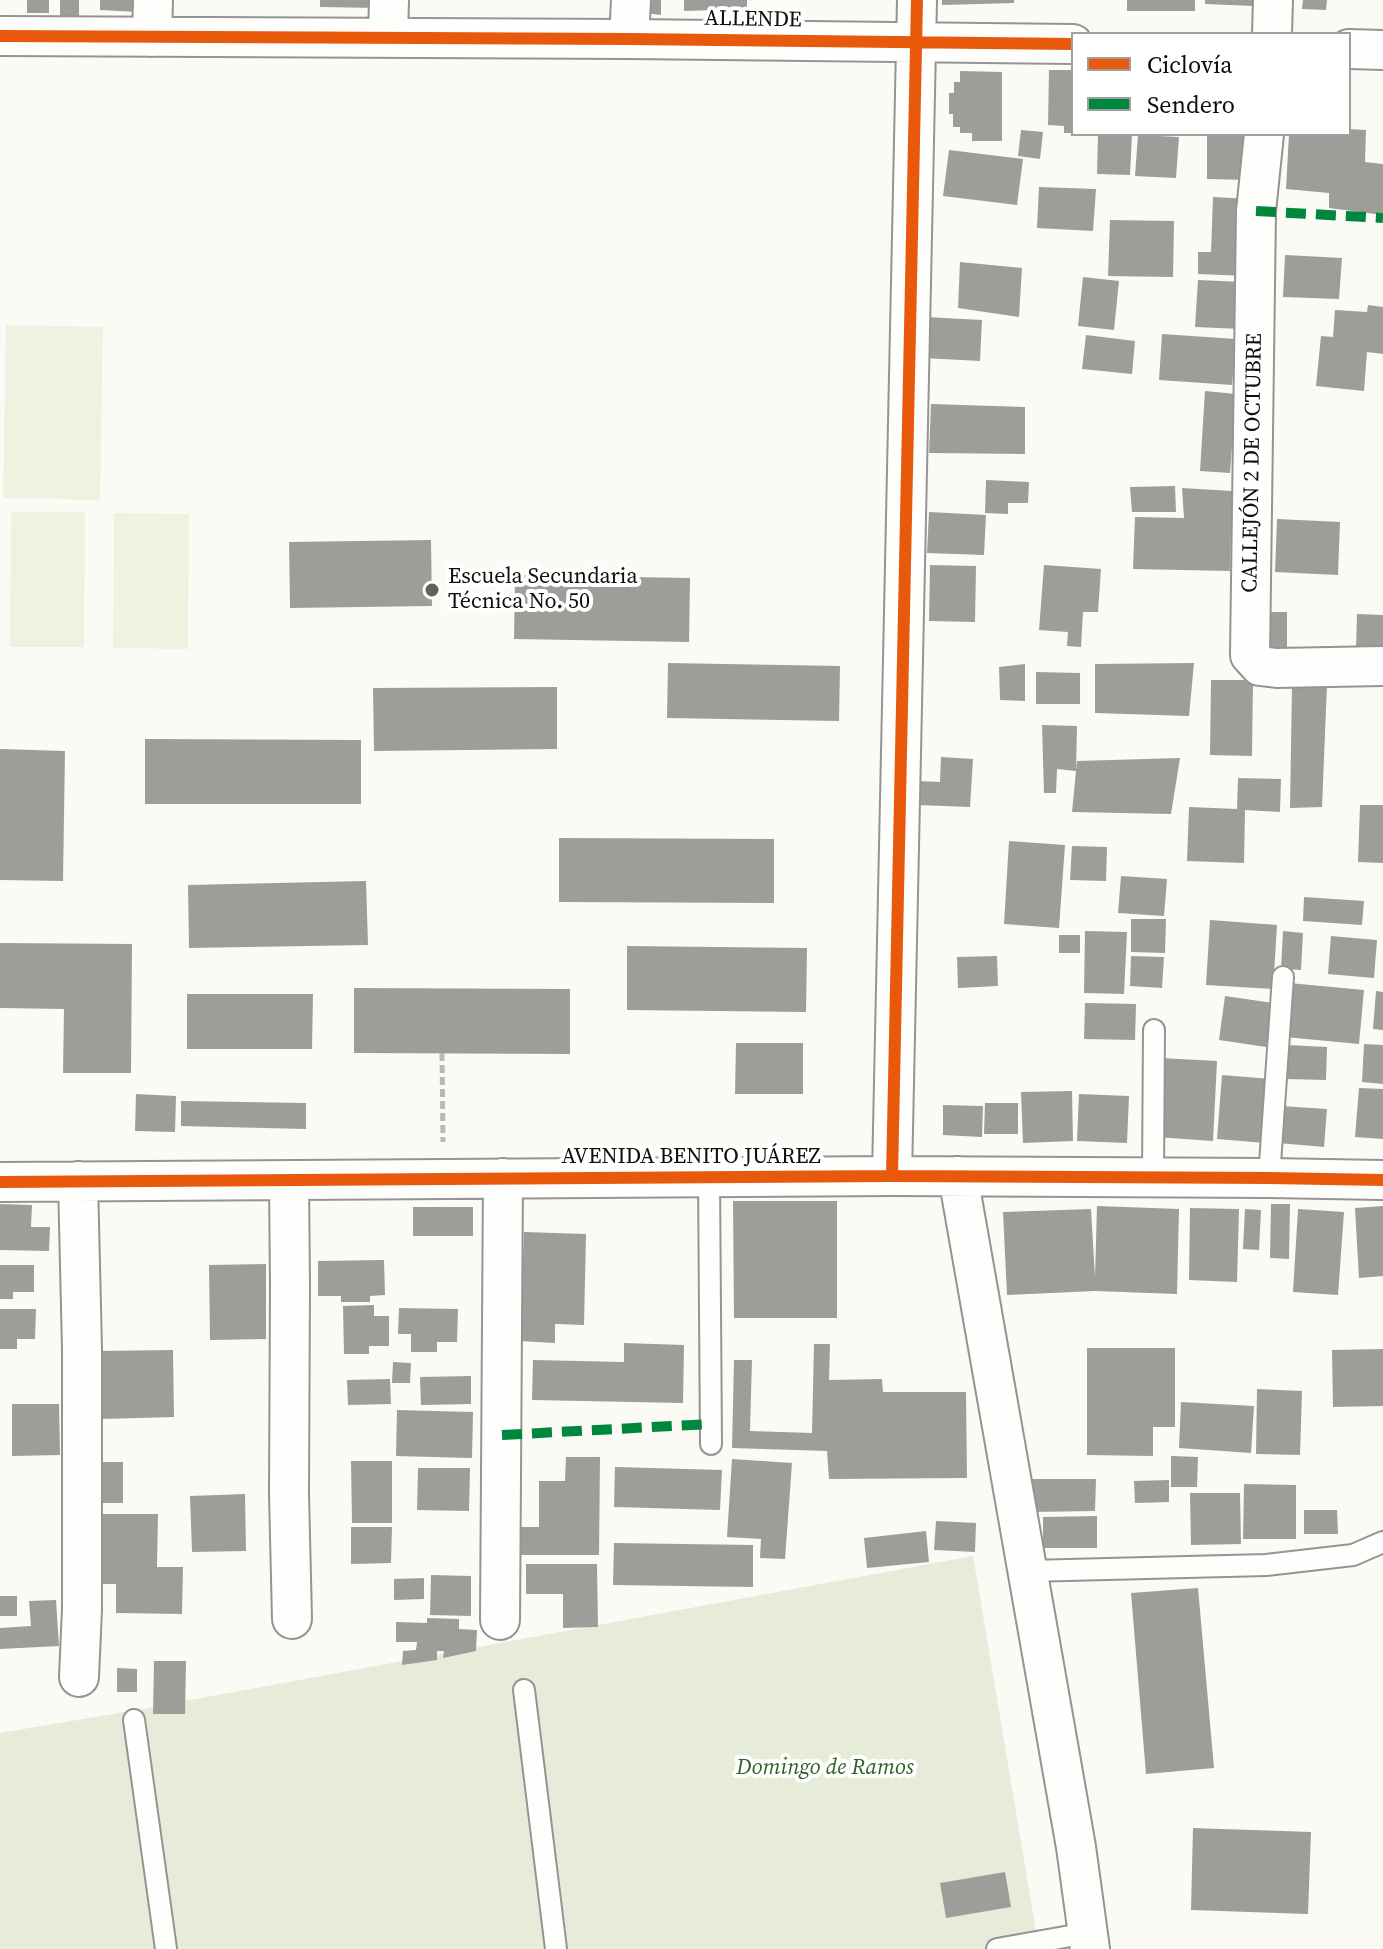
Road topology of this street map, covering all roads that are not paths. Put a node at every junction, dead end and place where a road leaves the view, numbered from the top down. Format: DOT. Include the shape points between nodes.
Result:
graph roads {
  1 [pos="389,0"];
  2 [pos="631,0"];
  3 [pos="917,0"];
  4 [pos="1273,0"];
  5 [pos="152,18"];
  6 [pos="1272,32"];
  7 [pos="0,36"];
  8 [pos="388,38"];
  9 [pos="629,39"];
  10 [pos="917,42"];
  11 [pos="1071,44"];
  12 [pos="1351,49"];
  13 [pos="1383,50"];
  14 [pos="1264,136"];
  15 [pos="1383,666"];
  16 [pos="1283,977"];
  17 [pos="1154,1030"];
  18 [pos="892,1176"];
  19 [pos="958,1176"];
  20 [pos="709,1177"];
  21 [pos="1153,1177"];
  22 [pos="503,1178"];
  23 [pos="1269,1178"];
  24 [pos="289,1180"];
  25 [pos="1383,1180"];
  26 [pos="78,1181"];
  27 [pos="0,1182"];
  28 [pos="711,1444"];
  29 [pos="1383,1542"];
  30 [pos="1028,1571"];
  31 [pos="292,1619"];
  32 [pos="500,1620"];
  33 [pos="79,1677"];
  34 [pos="524,1690"];
  35 [pos="134,1720"];
  36 [pos="1089,1941"];
  37 [pos="166,1949"];
  38 [pos="556,1949"];
  39 [pos="997,1949"];
  1 -- 8 [label="street"];
  2 -- 9 [label="street"];
  3 -- 10 [label="street"];
  4 -- 6 [label="street"];
  5 -- 7 [label="street, ALLENDE"];
  5 -- 8 [label="street, ALLENDE"];
  8 -- 9 [label="street, ALLENDE"];
  9 -- 10 [label="street, ALLENDE"];
  10 -- 11 [label="street, ALLENDE"];
  10 -- 18 [label="street"];
  12 -- 13 [label="street"];
  14 -- 15 [label="street, CALLEJÓN 2 DE OCTUBRE" via="1256,211 1250,655 1260,666 1277,668"];
  16 -- 23 [label="lane"];
  17 -- 21 [label="lane"];
  18 -- 19 [label="street, AVENIDA BENITO JUÁREZ"];
  18 -- 20 [label="street, AVENIDA BENITO JUÁREZ"];
  19 -- 21 [label="street, AVENIDA BENITO JUÁREZ"];
  19 -- 30 [label="street"];
  20 -- 22 [label="street, AVENIDA BENITO JUÁREZ"];
  20 -- 28 [label="lane"];
  21 -- 23 [label="street, AVENIDA BENITO JUÁREZ"];
  22 -- 24 [label="street, AVENIDA BENITO JUÁREZ"];
  22 -- 32 [label="street"];
  23 -- 25 [label="street, AVENIDA BENITO JUÁREZ"];
  24 -- 26 [label="street, AVENIDA BENITO JUÁREZ"];
  24 -- 31 [label="street"];
  26 -- 27 [label="street, AVENIDA BENITO JUÁREZ"];
  26 -- 33 [label="street"];
  29 -- 30 [label="lane" via="1353,1555 1266,1565"];
  30 -- 36 [label="street"];
  34 -- 38 [label="lane"];
  35 -- 37 [label="lane"];
  36 -- 39 [label="lane"];
}
